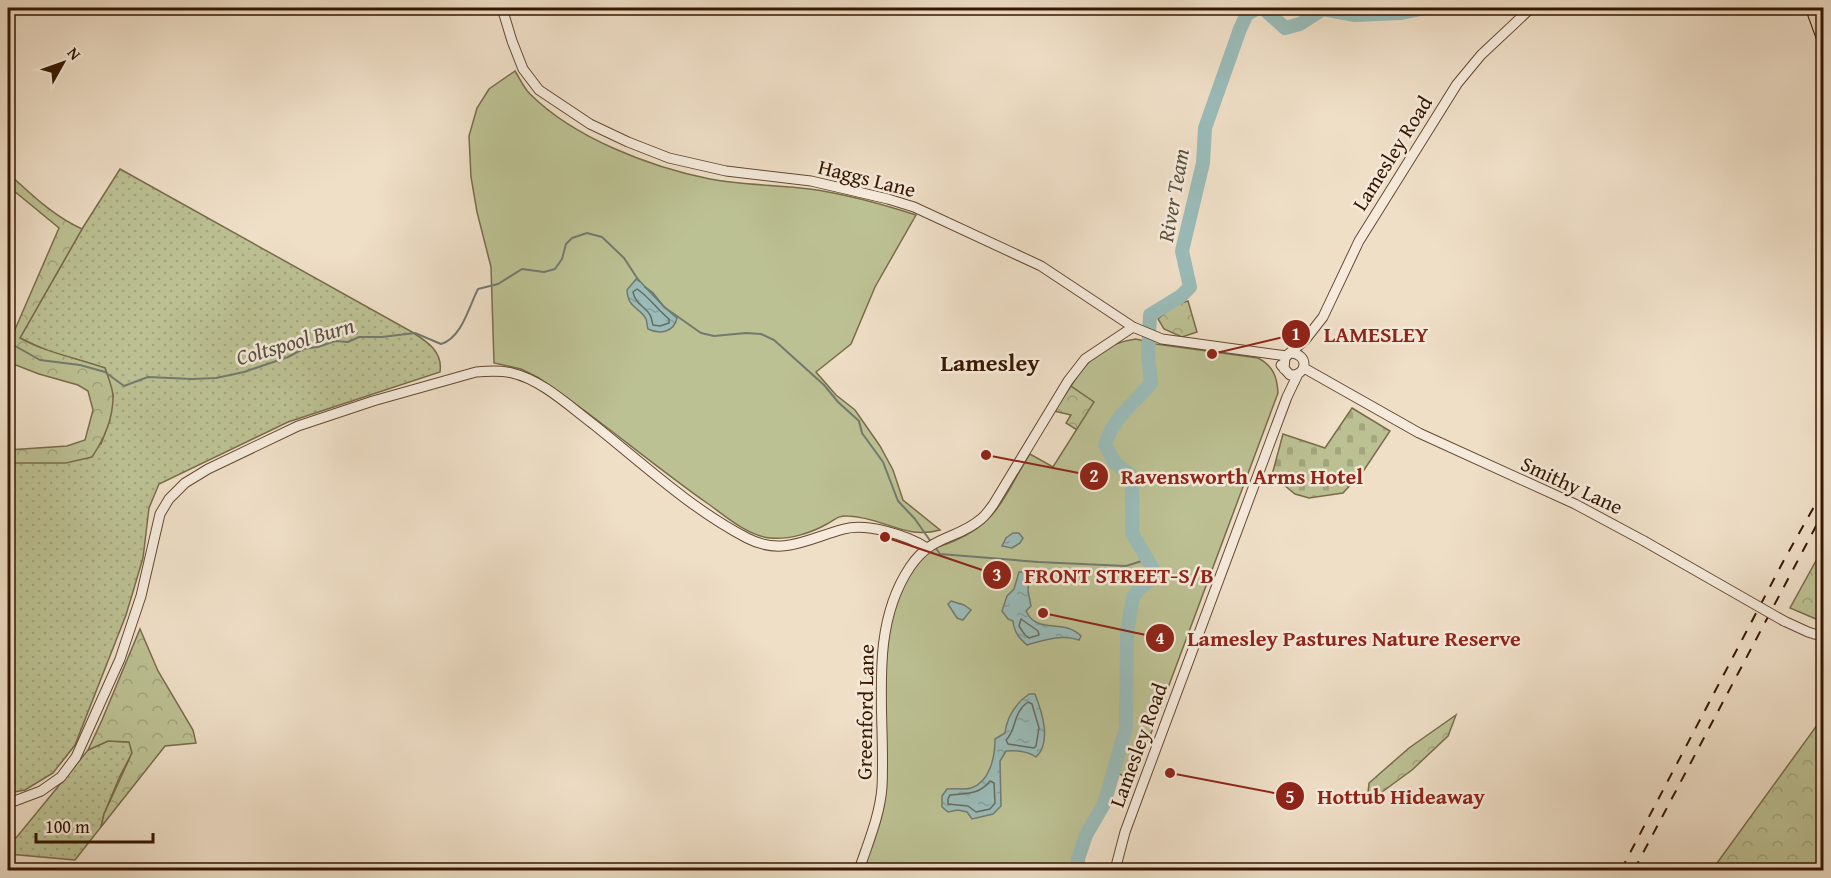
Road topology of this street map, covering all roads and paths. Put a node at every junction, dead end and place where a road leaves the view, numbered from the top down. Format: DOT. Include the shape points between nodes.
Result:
graph roads {
  1 [pos="502,8"];
  2 [pos="1531,8"];
  3 [pos="1807,8"];
  4 [pos="1812,8"];
  5 [pos="1818,24"];
  6 [pos="1824,40"];
  7 [pos="1135,328"];
  8 [pos="1309,335"];
  9 [pos="1263,354"];
  10 [pos="1289,354"];
  11 [pos="1302,357"];
  12 [pos="1285,370"];
  13 [pos="1301,371"];
  14 [pos="1287,397"];
  15 [pos="927,548"];
  16 [pos="1824,637"];
  17 [pos="8,801"];
  18 [pos="859,870"];
  19 [pos="1115,870"];
  1 -- 7 [label="street, Haggs Lane" via="523,69 540,90 590,124 669,158 726,171 811,181 914,207 1041,266"];
  2 -- 8 [label="street, Lamesley Road" via="1481,54 1446,100 1359,241 1328,308"];
  3 -- 5 [label="highway"];
  4 -- 5 [label="highway"];
  5 -- 6 [label="highway"];
  7 -- 9 [label="street, Haggs Lane" via="1162,339"];
  7 -- 15 [label="street, Greenford Lane" via="1085,359 981,519"];
  8 -- 10 [label="street, Lamesley Road"];
  8 -- 11 [label="street, Lamesley Road"];
  9 -- 10 [label="street, Haggs Lane"];
  9 -- 12 [label="street, Haggs Lane" via="1275,359"];
  10 -- 11 [label="street"];
  10 -- 12 [label="street" via="1283,362"];
  11 -- 13 [label="street" via="1305,363"];
  12 -- 13 [label="street" via="1290,375"];
  12 -- 14 [label="street, Lamesley Road"];
  13 -- 14 [label="street, Lamesley Road"];
  13 -- 16 [label="street, Smithy Lane, bridge" via="1419,433 1575,504 1784,621"];
  14 -- 19 [label="street, Lamesley Road" via="1125,832"];
  15 -- 17 [label="street" via="874,529 846,528 786,547 749,539 684,496 535,382 513,373 476,372 298,426 185,483 160,514 141,596 120,659 76,757 61,777 41,791"];
  15 -- 18 [label="street, Greenford Lane" via="900,585 887,624 883,650 882,788"];
}
